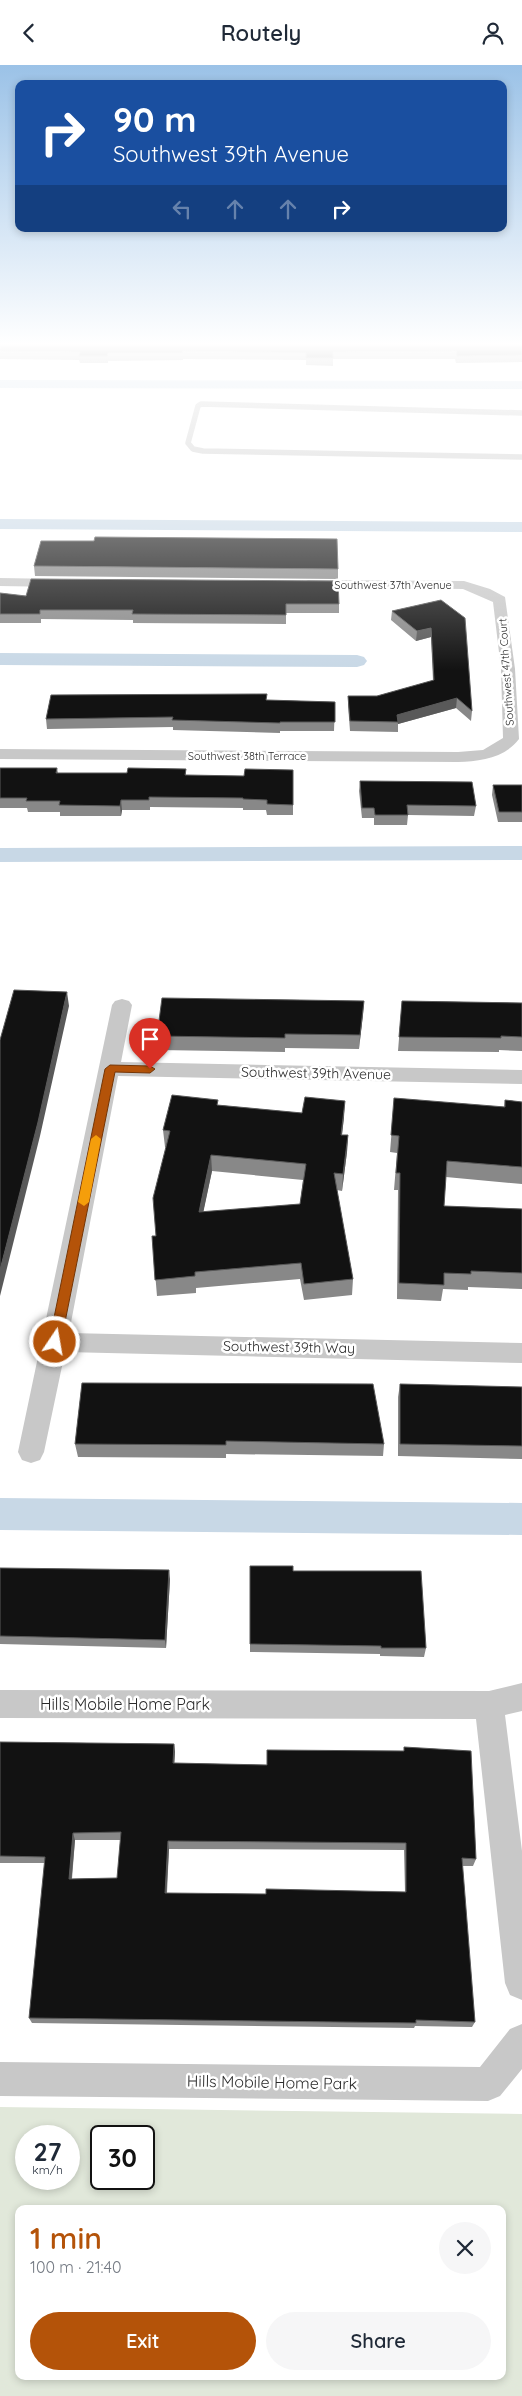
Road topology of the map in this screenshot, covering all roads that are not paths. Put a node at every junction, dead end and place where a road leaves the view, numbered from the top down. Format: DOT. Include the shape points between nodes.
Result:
graph roads {
  1 [pos="351,454"];
  2 [pos="522,457"];
  3 [pos="0,583"];
  4 [pos="69,583"];
  5 [pos="296,584"];
  6 [pos="485,592"];
  7 [pos="522,658"];
  8 [pos="512,665"];
  9 [pos="494,752"];
  10 [pos="0,754"];
  11 [pos="122,1005"];
  12 [pos="110,1069"];
  13 [pos="522,1077"];
  14 [pos="55,1342"];
  15 [pos="522,1353"];
  16 [pos="30,1452"];
  17 [pos="522,1697"];
  18 [pos="0,1704"];
  19 [pos="489,1705"];
  20 [pos="522,1983"];
  21 [pos="522,2041"];
  22 [pos="0,2079"];
  1 -- 2 [label="lane"];
  3 -- 4 [label="street"];
  5 -- 6 [label="street, Southwest 37th Avenue" via="464,585"];
  6 -- 8 [label="street, Southwest 47th Court" via="500,600"];
  7 -- 8 [label="street"];
  8 -- 9 [label="street, Southwest 47th Court" via="511,739 504,748"];
  9 -- 10 [label="street, Southwest 38th Terrace" via="458,757"];
  11 -- 12 [label="street"];
  12 -- 13 [label="street, Southwest 39th Avenue"];
  12 -- 14 [label="street"];
  14 -- 15 [label="street, Southwest 39th Way"];
  14 -- 16 [label="street"];
  17 -- 19 [label="street, Hills Mobile Home Park"];
  18 -- 19 [label="street, Hills Mobile Home Park"];
  19 -- 20 [label="street"];
  21 -- 22 [label="street, Hills Mobile Home Park" via="488,2084"];
}
